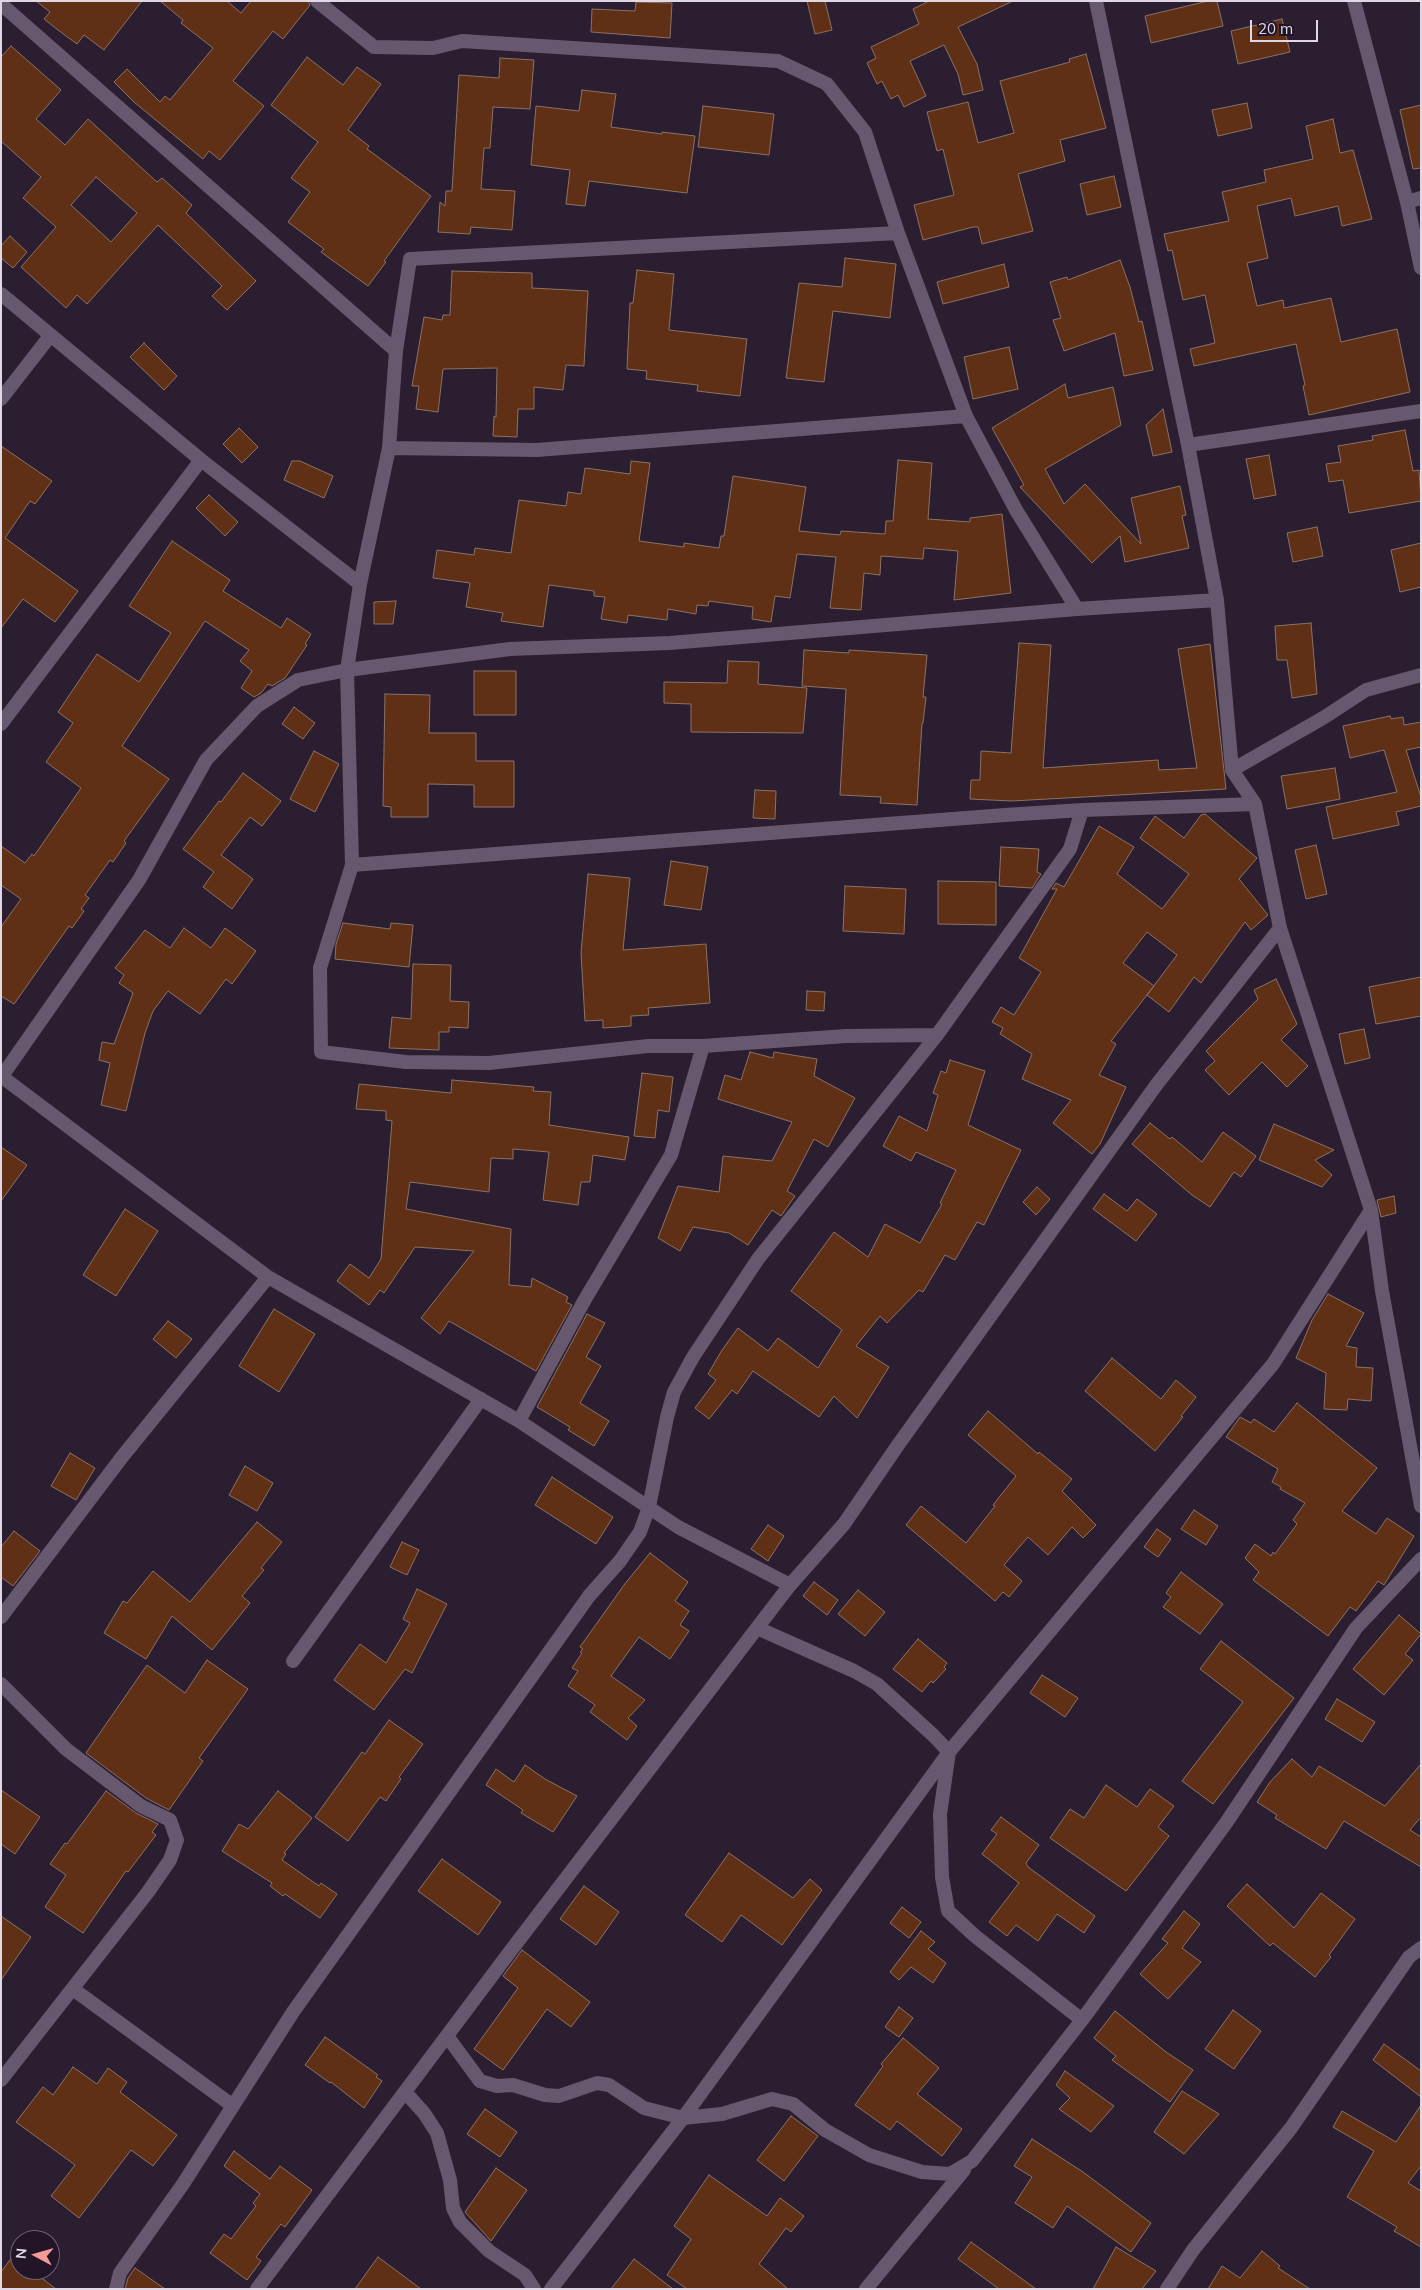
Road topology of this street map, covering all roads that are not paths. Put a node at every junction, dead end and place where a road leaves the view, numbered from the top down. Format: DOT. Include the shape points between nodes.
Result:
graph roads {
  1 [pos="316,1"];
  2 [pos="1096,1"];
  3 [pos="1354,1"];
  4 [pos="9,5"];
  5 [pos="1421,198"];
  6 [pos="1407,202"];
  7 [pos="898,233"];
  8 [pos="1421,268"];
  9 [pos="1,294"];
  10 [pos="50,336"];
  11 [pos="396,351"];
  12 [pos="1,399"];
  13 [pos="1421,411"];
  14 [pos="966,416"];
  15 [pos="1188,444"];
  16 [pos="389,448"];
  17 [pos="201,460"];
  18 [pos="360,584"];
  19 [pos="1217,600"];
  20 [pos="1077,609"];
  21 [pos="347,670"];
  22 [pos="1421,675"];
  23 [pos="1,724"];
  24 [pos="1232,770"];
  25 [pos="1255,804"];
  26 [pos="1082,810"];
  27 [pos="352,866"];
  28 [pos="1280,928"];
  29 [pos="937,1036"];
  30 [pos="703,1046"];
  31 [pos="2,1076"];
  32 [pos="1371,1210"];
  33 [pos="268,1277"];
  34 [pos="481,1399"];
  35 [pos="519,1421"];
  36 [pos="1421,1506"];
  37 [pos="649,1507"];
  38 [pos="1421,1559"];
  39 [pos="790,1585"];
  40 [pos="1,1617"];
  41 [pos="757,1628"];
  42 [pos="293,1661"];
  43 [pos="1,1684"];
  44 [pos="949,1752"];
  45 [pos="1421,1948"];
  46 [pos="73,1989"];
  47 [pos="1082,2020"];
  48 [pos="447,2036"];
  49 [pos="1,2080"];
  50 [pos="405,2092"];
  51 [pos="233,2106"];
  52 [pos="683,2118"];
  53 [pos="972,2161"];
  54 [pos="116,2289"];
  55 [pos="257,2289"];
  56 [pos="534,2289"];
  57 [pos="551,2289"];
  58 [pos="866,2289"];
  59 [pos="1167,2289"];
  1 -- 7 [label="street" via="374,47 433,48 462,41 778,61 826,84 865,132"];
  2 -- 15 [label="street"];
  3 -- 6 [label="street"];
  4 -- 11 [label="street"];
  5 -- 6 [label="street"];
  6 -- 8 [label="street"];
  7 -- 11 [label="street" via="410,259"];
  7 -- 14 [label="street"];
  9 -- 10 [label="street"];
  10 -- 12 [label="street"];
  10 -- 17 [label="street"];
  11 -- 16 [label="street"];
  13 -- 15 [label="street"];
  14 -- 16 [label="street" via="537,450"];
  14 -- 20 [label="street" via="1016,510"];
  15 -- 19 [label="street"];
  16 -- 18 [label="street"];
  17 -- 18 [label="street"];
  17 -- 23 [label="street"];
  18 -- 21 [label="street"];
  19 -- 20 [label="street"];
  19 -- 24 [label="street"];
  20 -- 21 [label="street" via="670,643 510,649"];
  21 -- 27 [label="street"];
  21 -- 31 [label="street" via="298,680 257,706 206,760 139,880"];
  22 -- 24 [label="street" via="1366,690"];
  24 -- 25 [label="street"];
  25 -- 26 [label="street"];
  25 -- 28 [label="street"];
  26 -- 27 [label="street"];
  26 -- 29 [label="street" via="1070,849"];
  27 -- 30 [label="street" via="320,968 321,1052 406,1062 489,1063 648,1046"];
  28 -- 32 [label="street"];
  28 -- 39 [label="street" via="1157,1084 844,1524"];
  29 -- 30 [label="street" via="846,1036"];
  29 -- 37 [label="street" via="758,1259 693,1357 674,1392"];
  30 -- 35 [label="street" via="671,1155 584,1301"];
  31 -- 33 [label="street"];
  32 -- 36 [label="street" via="1382,1291"];
  32 -- 44 [label="street" via="1273,1364"];
  33 -- 34 [label="street"];
  33 -- 40 [label="street" via="122,1457"];
  34 -- 35 [label="street"];
  34 -- 42 [label="street"];
  35 -- 37 [label="street"];
  37 -- 39 [label="street" via="678,1527"];
  37 -- 51 [label="street" via="640,1532 620,1561 588,1596 304,1995"];
  38 -- 47 [label="street" via="1356,1628 1226,1823"];
  39 -- 41 [label="street"];
  41 -- 44 [label="street" via="877,1684"];
  41 -- 48 [label="street"];
  43 -- 46 [label="street" via="66,1749 141,1806 170,1820 177,1840 170,1860 148,1892"];
  44 -- 47 [label="street" via="940,1814 942,1877 948,1910 975,1936"];
  44 -- 52 [label="street"];
  45 -- 59 [label="street" via="1410,1958 1292,2128 1193,2250"];
  46 -- 49 [label="street"];
  46 -- 51 [label="street"];
  47 -- 53 [label="street"];
  48 -- 50 [label="street"];
  48 -- 52 [label="street" via="480,2081 558,2096 597,2083 609,2085 644,2108"];
  50 -- 55 [label="street"];
  50 -- 56 [label="street" via="436,2133 450,2180 453,2208 460,2222 489,2251 525,2275"];
  51 -- 54 [label="street" via="120,2273"];
  52 -- 53 [label="street" via="722,2114 772,2099 793,2104 825,2130 869,2155 922,2172 950,2174"];
  52 -- 57 [label="street"];
  53 -- 58 [label="street"];
}
